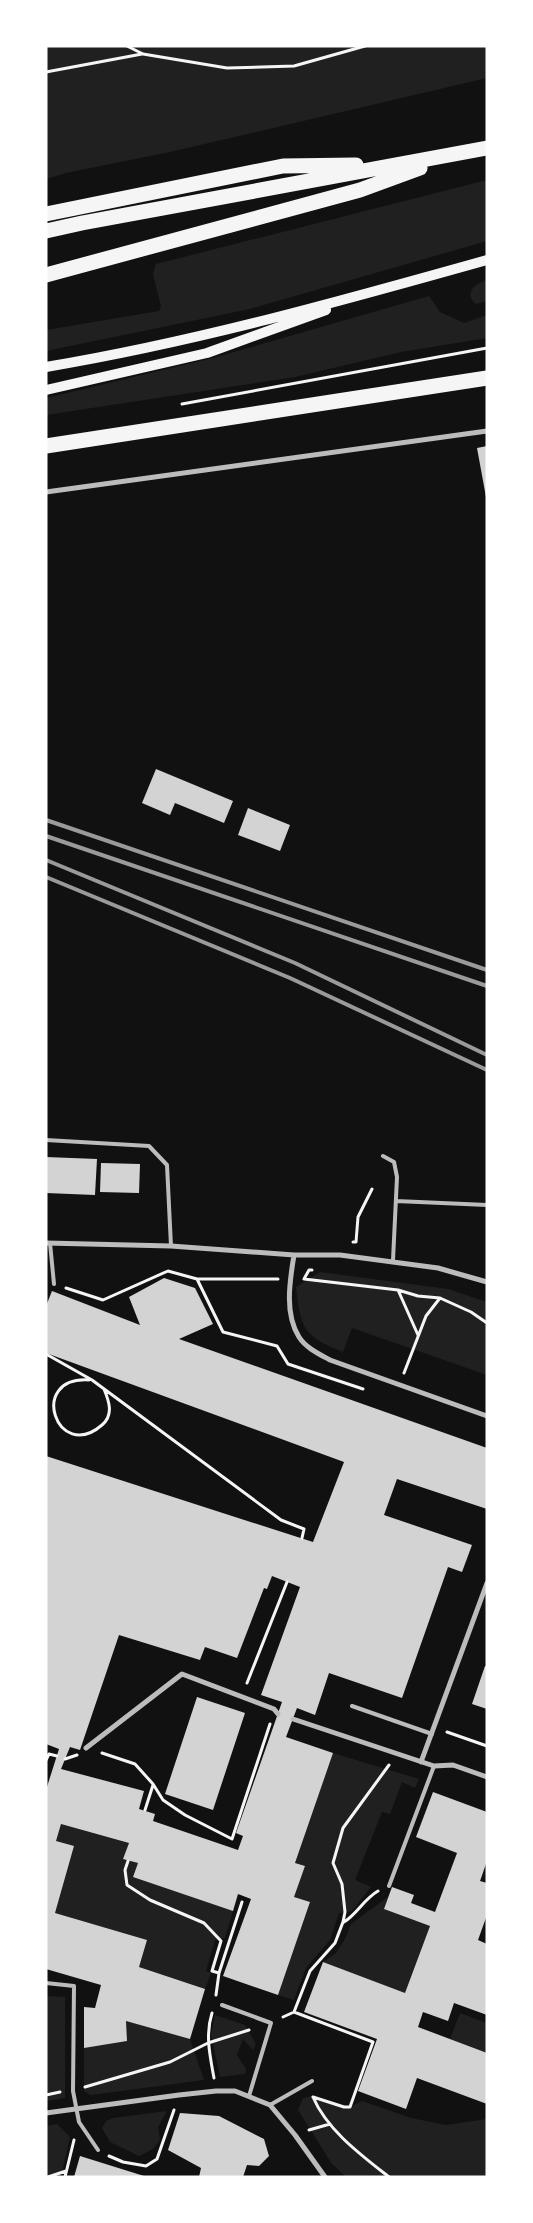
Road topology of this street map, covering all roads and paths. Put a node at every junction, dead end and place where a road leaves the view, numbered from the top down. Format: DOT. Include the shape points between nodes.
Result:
graph roads {
  1 [pos="127,46"];
  2 [pos="365,46"];
  3 [pos="143,54"];
  4 [pos="46,72"];
  5 [pos="487,148"];
  6 [pos="459,154"];
  7 [pos="400,164"];
  8 [pos="46,214"];
  9 [pos="46,231"];
  10 [pos="487,260"];
  11 [pos="46,275"];
  12 [pos="386,288"];
  13 [pos="487,348"];
  14 [pos="46,367"];
  15 [pos="487,378"];
  16 [pos="487,383"];
  17 [pos="46,390"];
  18 [pos="401,390"];
  19 [pos="173,405"];
  20 [pos="487,431"];
  21 [pos="46,446"];
  22 [pos="46,492"];
  23 [pos="46,1140"];
  24 [pos="383,1156"];
  25 [pos="396,1201"];
  26 [pos="487,1205"];
  27 [pos="48,1243"];
  28 [pos="171,1246"];
  29 [pos="294,1255"];
  30 [pos="393,1260"];
  31 [pos="290,1279"];
  32 [pos="304,1279"];
  33 [pos="487,1282"];
  34 [pos="54,1284"];
  35 [pos="398,1290"];
  36 [pos="440,1298"];
  37 [pos="418,1335"];
  38 [pos="46,1354"];
  39 [pos="92,1380"];
  40 [pos="399,1385"];
  41 [pos="104,1389"];
  42 [pos="487,1416"];
  43 [pos="302,1538"];
  44 [pos="287,1582"];
  45 [pos="487,1583"];
  46 [pos="242,1696"];
  47 [pos="352,1706"];
  48 [pos="274,1709"];
  49 [pos="278,1714"];
  50 [pos="293,1719"];
  51 [pos="433,1731"];
  52 [pos="487,1746"];
  53 [pos="86,1748"];
  54 [pos="397,1755"];
  55 [pos="57,1756"];
  56 [pos="46,1760"];
  57 [pos="422,1762"];
  58 [pos="434,1766"];
  59 [pos="487,1777"];
  60 [pos="153,1784"];
  61 [pos="145,1810"];
  62 [pos="128,1861"];
  63 [pos="388,1886"];
  64 [pos="372,1895"];
  65 [pos="343,1922"];
  66 [pos="219,1973"];
  67 [pos="46,1983"];
  68 [pos="222,2005"];
  69 [pos="294,2012"];
  70 [pos="271,2023"];
  71 [pos="312,2081"];
  72 [pos="73,2091"];
  73 [pos="179,2095"];
  74 [pos="249,2096"];
  75 [pos="270,2105"];
  76 [pos="76,2110"];
  77 [pos="46,2113"];
  78 [pos="79,2122"];
  79 [pos="330,2124"];
  80 [pos="295,2135"];
  81 [pos="98,2150"];
  82 [pos="66,2171"];
  83 [pos="60,2175"];
  84 [pos="48,2177"];
  85 [pos="65,2177"];
  86 [pos="325,2177"];
  87 [pos="389,2177"];
  1 -- 3 [label="path"];
  2 -- 3 [label="path" via="294,66 227,68"];
  3 -- 4 [label="path"];
  5 -- 6 [label="highway"];
  6 -- 7 [label="highway"];
  6 -- 11 [label="highway" via="360,190"];
  7 -- 8 [label="highway" via="283,166"];
  7 -- 9 [label="highway"];
  10 -- 12 [label="main road"];
  12 -- 14 [label="main road" via="204,336"];
  12 -- 17 [label="main road" via="207,352"];
  13 -- 19 [label="path"];
  15 -- 18 [label="highway"];
  16 -- 18 [label="lane"];
  18 -- 21 [label="highway"];
  20 -- 22 [label="street"];
  23 -- 28 [label="lane" via="149,1146 167,1165"];
  24 -- 25 [label="lane" via="394,1162"];
  25 -- 26 [label="lane"];
  25 -- 30 [label="lane"];
  27 -- 28 [label="street"];
  27 -- 34 [label="lane"];
  28 -- 29 [label="street"];
  29 -- 30 [label="street" via="340,1254"];
  29 -- 31 [label="street"];
  30 -- 33 [label="street"];
  31 -- 32 [label="path"];
  31 -- 34 [label="path" via="197,1279 168,1271 103,1300"];
  31 -- 40 [label="street" via="291,1317 299,1337 312,1350 330,1360"];
  35 -- 37 [label="path"];
  36 -- 37 [label="path" via="426,1316"];
  37 -- 40 [label="path"];
  38 -- 39 [label="path"];
  39 -- 41 [label="path"];
  39 -- 41 [label="path" via="78,1379 62,1386 54,1398 53,1413 60,1427 76,1436 92,1434 106,1422 110,1405"];
  40 -- 42 [label="street"];
  41 -- 43 [label="path" via="281,1520 304,1530"];
  44 -- 46 [label="path"];
  45 -- 51 [label="street"];
  46 -- 48 [label="street"];
  46 -- 53 [label="street" via="182,1674"];
  47 -- 51 [label="lane"];
  48 -- 49 [label="street"];
  48 -- 60 [label="path" via="232,1839 170,1805"];
  50 -- 54 [label="street"];
  51 -- 52 [label="path"];
  51 -- 57 [label="street"];
  53 -- 60 [label="path" via="135,1764"];
  54 -- 57 [label="street"];
  54 -- 65 [label="path" via="343,1828 333,1863 342,1884"];
  55 -- 56 [label="path" via="49,1754"];
  57 -- 58 [label="street"];
  58 -- 59 [label="street" via="453,1765"];
  58 -- 63 [label="lane"];
  60 -- 61 [label="path"];
  62 -- 66 [label="path" via="125,1870 127,1885 150,1900 204,1923 221,1941 212,1971"];
  64 -- 65 [label="path"];
  65 -- 69 [label="path" via="336,1943 310,1971"];
  67 -- 72 [label="lane" via="74,1986"];
  68 -- 70 [label="lane"];
  69 -- 70 [label="path"];
  69 -- 79 [label="path" via="373,2042 350,2107 312,2096 319,2112"];
  70 -- 72 [label="path" via="208,2044 170,2062"];
  70 -- 74 [label="lane"];
  71 -- 75 [label="lane"];
  72 -- 76 [label="lane"];
  73 -- 74 [label="street" via="235,2091"];
  73 -- 76 [label="street"];
  73 -- 81 [label="path" via="157,2159 146,2166 123,2162"];
  74 -- 75 [label="street"];
  75 -- 80 [label="street"];
  76 -- 77 [label="street"];
  76 -- 78 [label="lane"];
  78 -- 81 [label="lane"];
  78 -- 82 [label="path"];
  79 -- 80 [label="path"];
  79 -- 87 [label="path"];
  80 -- 86 [label="street"];
  82 -- 83 [label="path"];
  82 -- 85 [label="path"];
  83 -- 84 [label="path"];
}
